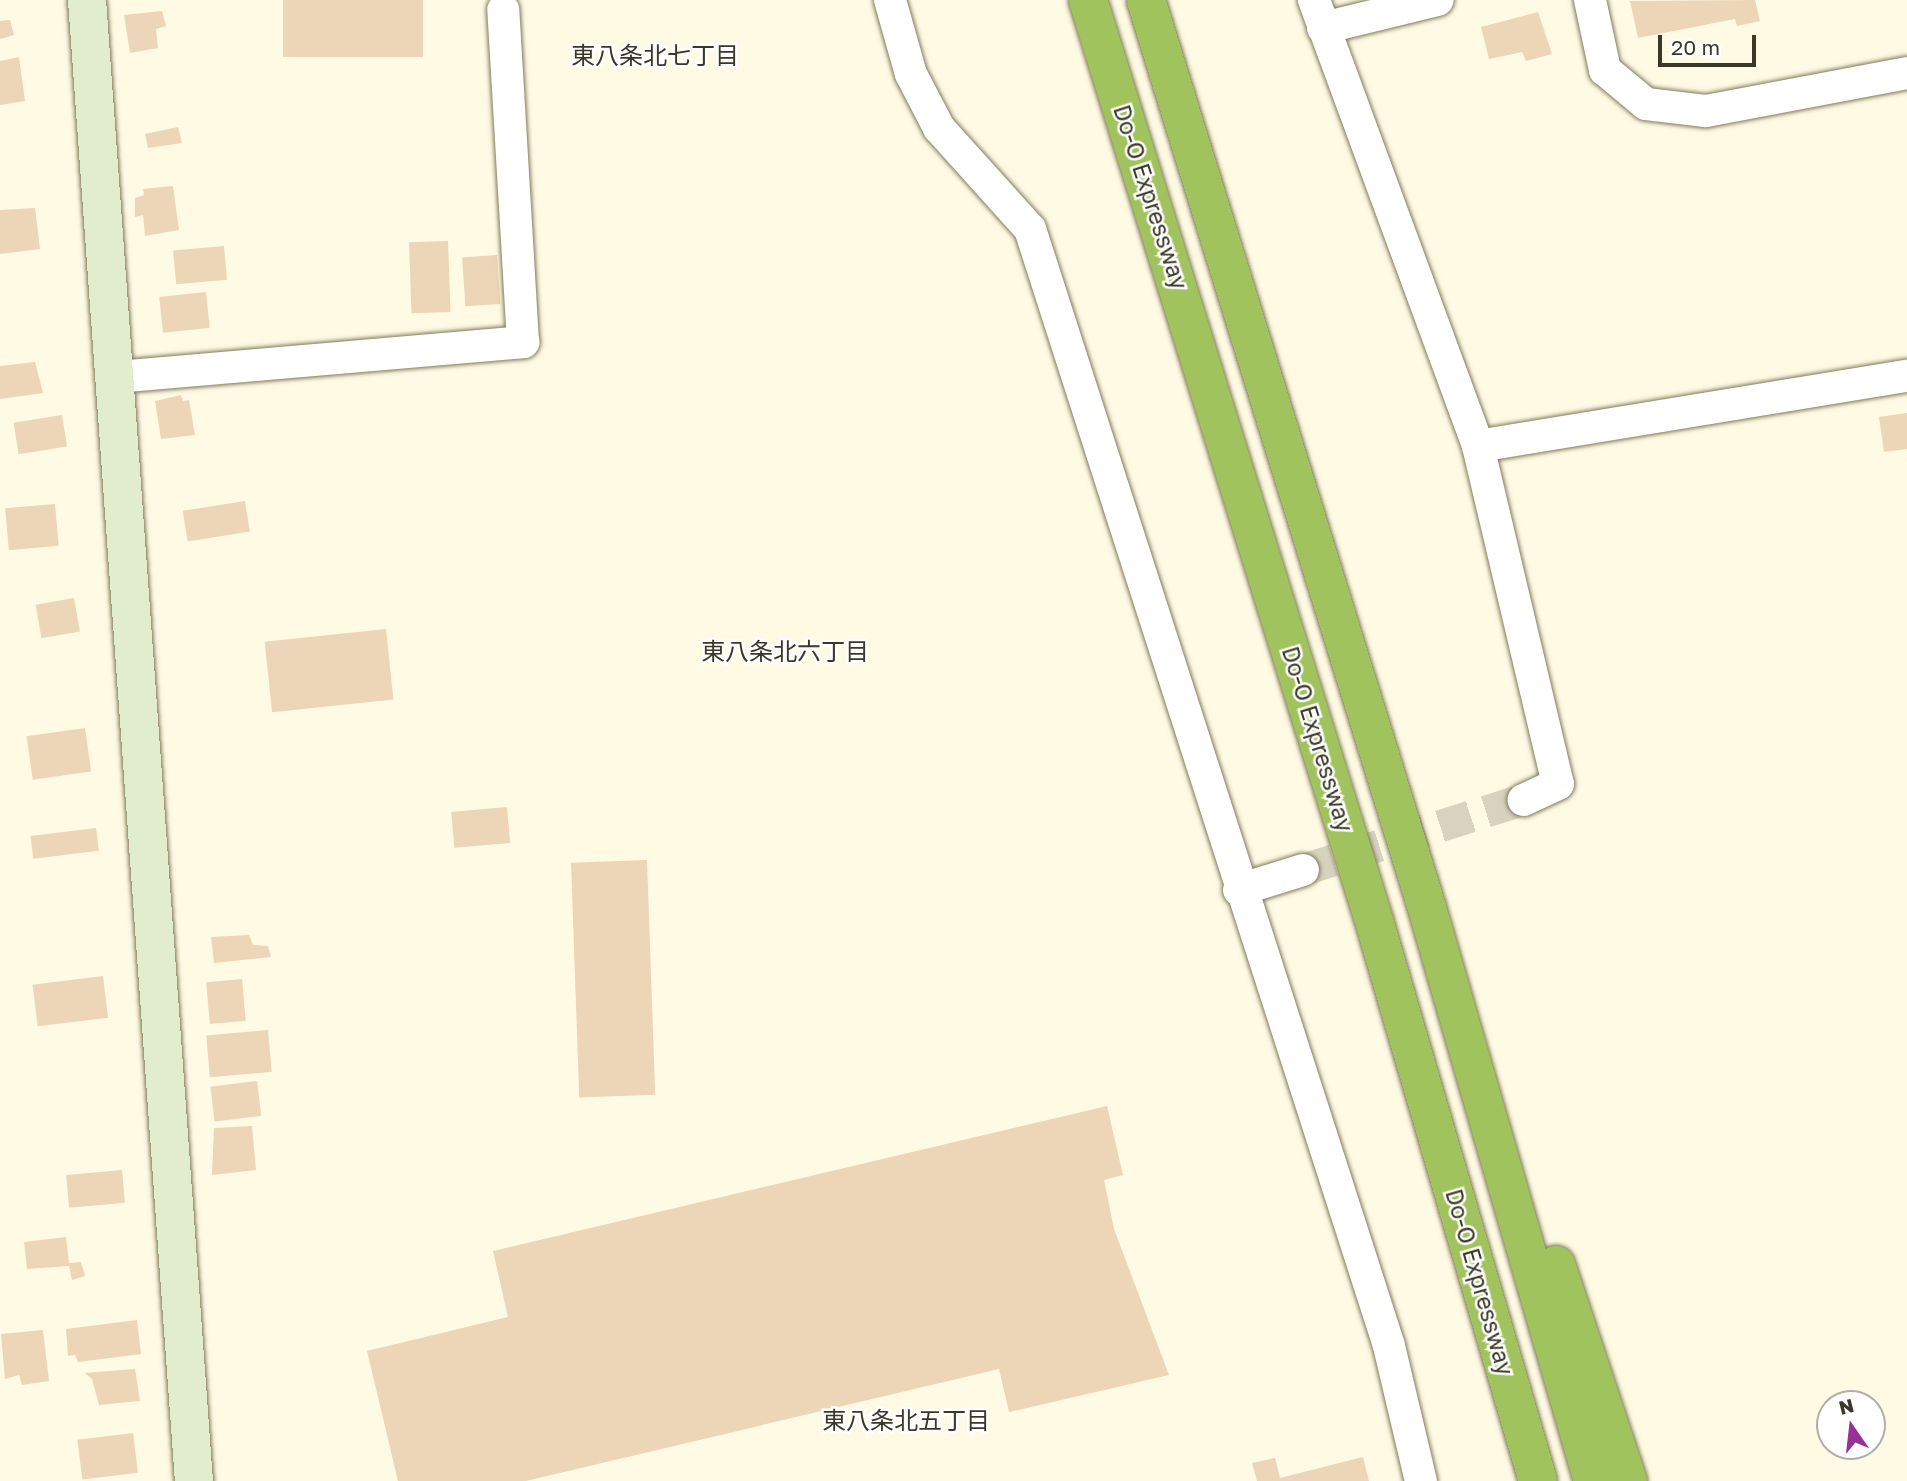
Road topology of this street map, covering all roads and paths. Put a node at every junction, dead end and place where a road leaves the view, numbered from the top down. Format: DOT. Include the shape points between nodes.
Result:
graph roads {
  1 [pos="87,0"];
  2 [pos="890,0"];
  3 [pos="1088,0"];
  4 [pos="1146,0"];
  5 [pos="1438,0"];
  6 [pos="1590,0"];
  7 [pos="503,10"];
  8 [pos="1319,14"];
  9 [pos="1907,73"];
  10 [pos="1907,376"];
  11 [pos="116,377"];
  12 [pos="1478,446"];
  13 [pos="1523,800"];
  14 [pos="1303,870"];
  15 [pos="1239,890"];
  16 [pos="1427,908"];
  17 [pos="194,1481"];
  18 [pos="1421,1481"];
  19 [pos="1538,1481"];
  20 [pos="1592,1481"];
  21 [pos="1628,1481"];
  1 -- 11 [label="street"];
  2 -- 15 [label="street" via="911,74 939,128 1030,229"];
  3 -- 19 [label="highway, Do-O Expressway" via="1375,924"];
  4 -- 16 [label="highway"];
  5 -- 8 [label="street"];
  6 -- 9 [label="street" via="1605,70 1646,104 1706,111"];
  7 -- 11 [label="street" via="523,342"];
  8 -- 12 [label="street"];
  10 -- 12 [label="street"];
  11 -- 17 [label="street"];
  12 -- 13 [label="street" via="1558,784"];
  14 -- 15 [label="street"];
  15 -- 18 [label="street" via="1389,1346"];
  16 -- 20 [label="highway"];
  16 -- 21 [label="highway" via="1494,1080"];
}
